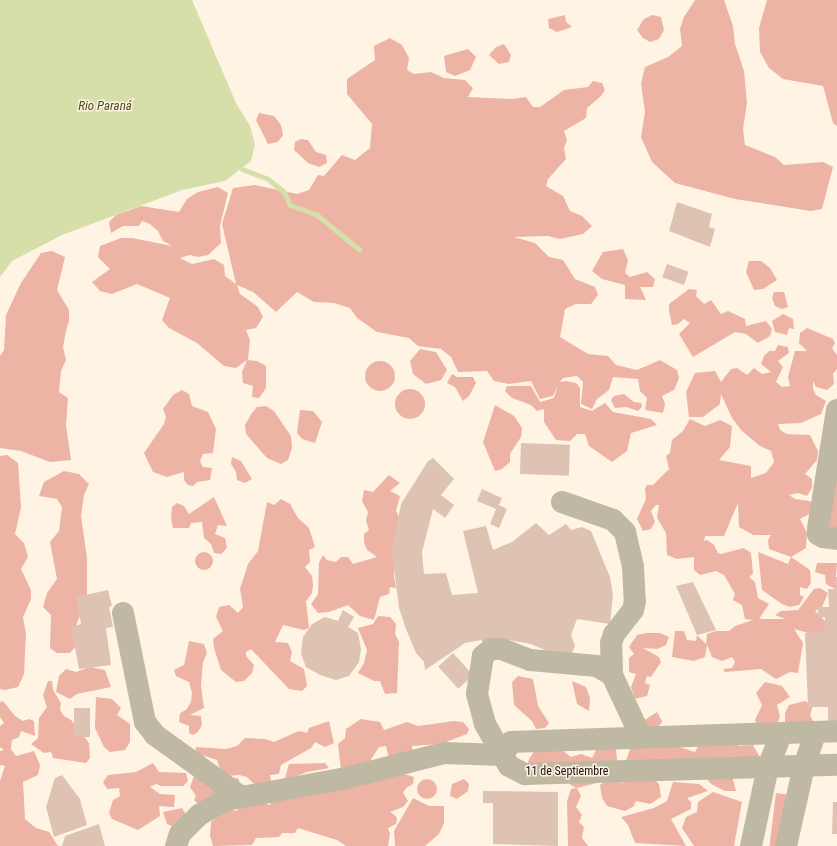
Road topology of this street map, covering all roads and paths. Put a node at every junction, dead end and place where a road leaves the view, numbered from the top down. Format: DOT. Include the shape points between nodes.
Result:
graph roads {
  1 [pos="837,410"];
  2 [pos="562,502"];
  3 [pos="837,539"];
  4 [pos="123,613"];
  5 [pos="612,675"];
  6 [pos="827,731"];
  7 [pos="782,733"];
  8 [pos="641,737"];
  9 [pos="503,755"];
  10 [pos="837,765"];
  11 [pos="804,766"];
  12 [pos="768,767"];
  13 [pos="240,796"];
  14 [pos="176,846"];
  15 [pos="751,846"];
  16 [pos="786,846"];
  1 -- 3 [label="street" via="818,529 818,534 823,537"];
  2 -- 5 [label="street" via="613,520 625,532 633,567 635,601 633,610 614,634 611,643"];
  4 -- 13 [label="street" via="145,722 154,735"];
  5 -- 8 [label="street"];
  5 -- 9 [label="street, 11 de Septiembre" via="597,666 530,660 502,649 491,649 483,656 477,694 486,724"];
  6 -- 7 [label="street"];
  6 -- 11 [label="street"];
  7 -- 8 [label="street"];
  7 -- 12 [label="street"];
  8 -- 9 [label="street" via="511,742"];
  9 -- 12 [label="street, 11 de Septiembre" via="509,766 525,774"];
  9 -- 13 [label="street" via="444,753 342,779"];
  10 -- 11 [label="street, 11 de Septiembre"];
  11 -- 12 [label="street, 11 de Septiembre"];
  11 -- 16 [label="street"];
  12 -- 15 [label="street"];
  13 -- 14 [label="street" via="226,800 199,815 180,834"];
}
